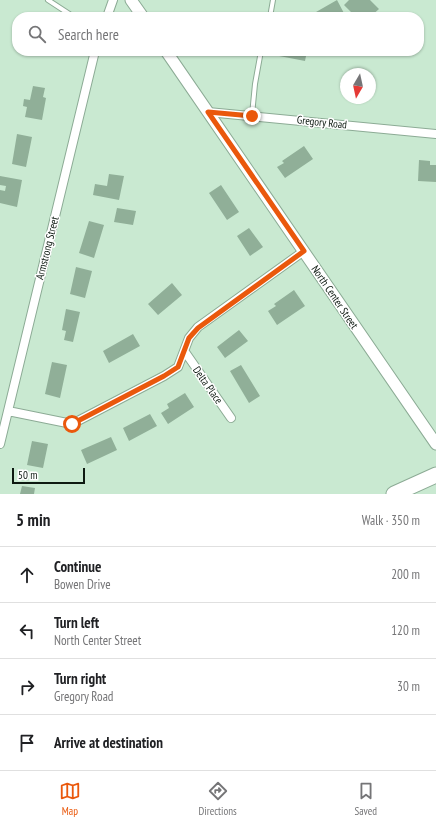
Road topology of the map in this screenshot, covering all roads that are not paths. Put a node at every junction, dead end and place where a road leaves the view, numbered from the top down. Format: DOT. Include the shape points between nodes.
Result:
graph roads {
  1 [pos="48,0"];
  2 [pos="113,0"];
  3 [pos="131,0"];
  4 [pos="273,0"];
  5 [pos="66,12"];
  6 [pos="109,12"];
  7 [pos="139,12"];
  8 [pos="271,12"];
  9 [pos="94,56"];
  10 [pos="169,56"];
  11 [pos="260,56"];
  12 [pos="208,112"];
  13 [pos="252,116"];
  14 [pos="436,134"];
  15 [pos="304,251"];
  16 [pos="185,352"];
  17 [pos="8,411"];
  18 [pos="231,418"];
  19 [pos="0,444"];
  20 [pos="436,444"];
  21 [pos="436,475"];
  22 [pos="394,494"];
  1 -- 5 [label="lane"];
  2 -- 6 [label="street"];
  3 -- 7 [label="main road"];
  4 -- 8 [label="lane"];
  9 -- 17 [label="street, Armstrong Street"];
  10 -- 12 [label="main road, North Center Street"];
  11 -- 13 [label="lane"];
  12 -- 13 [label="street, Gregory Road"];
  12 -- 15 [label="main road, North Center Street"];
  13 -- 14 [label="street, Gregory Road"];
  15 -- 16 [label="street" via="198,328 189,338"];
  15 -- 20 [label="main road, North Center Street"];
  16 -- 17 [label="street" via="178,367 164,376 72,424"];
  16 -- 18 [label="street, Delta Place"];
  17 -- 19 [label="street, Armstrong Street"];
  21 -- 22 [label="highway"];
}
